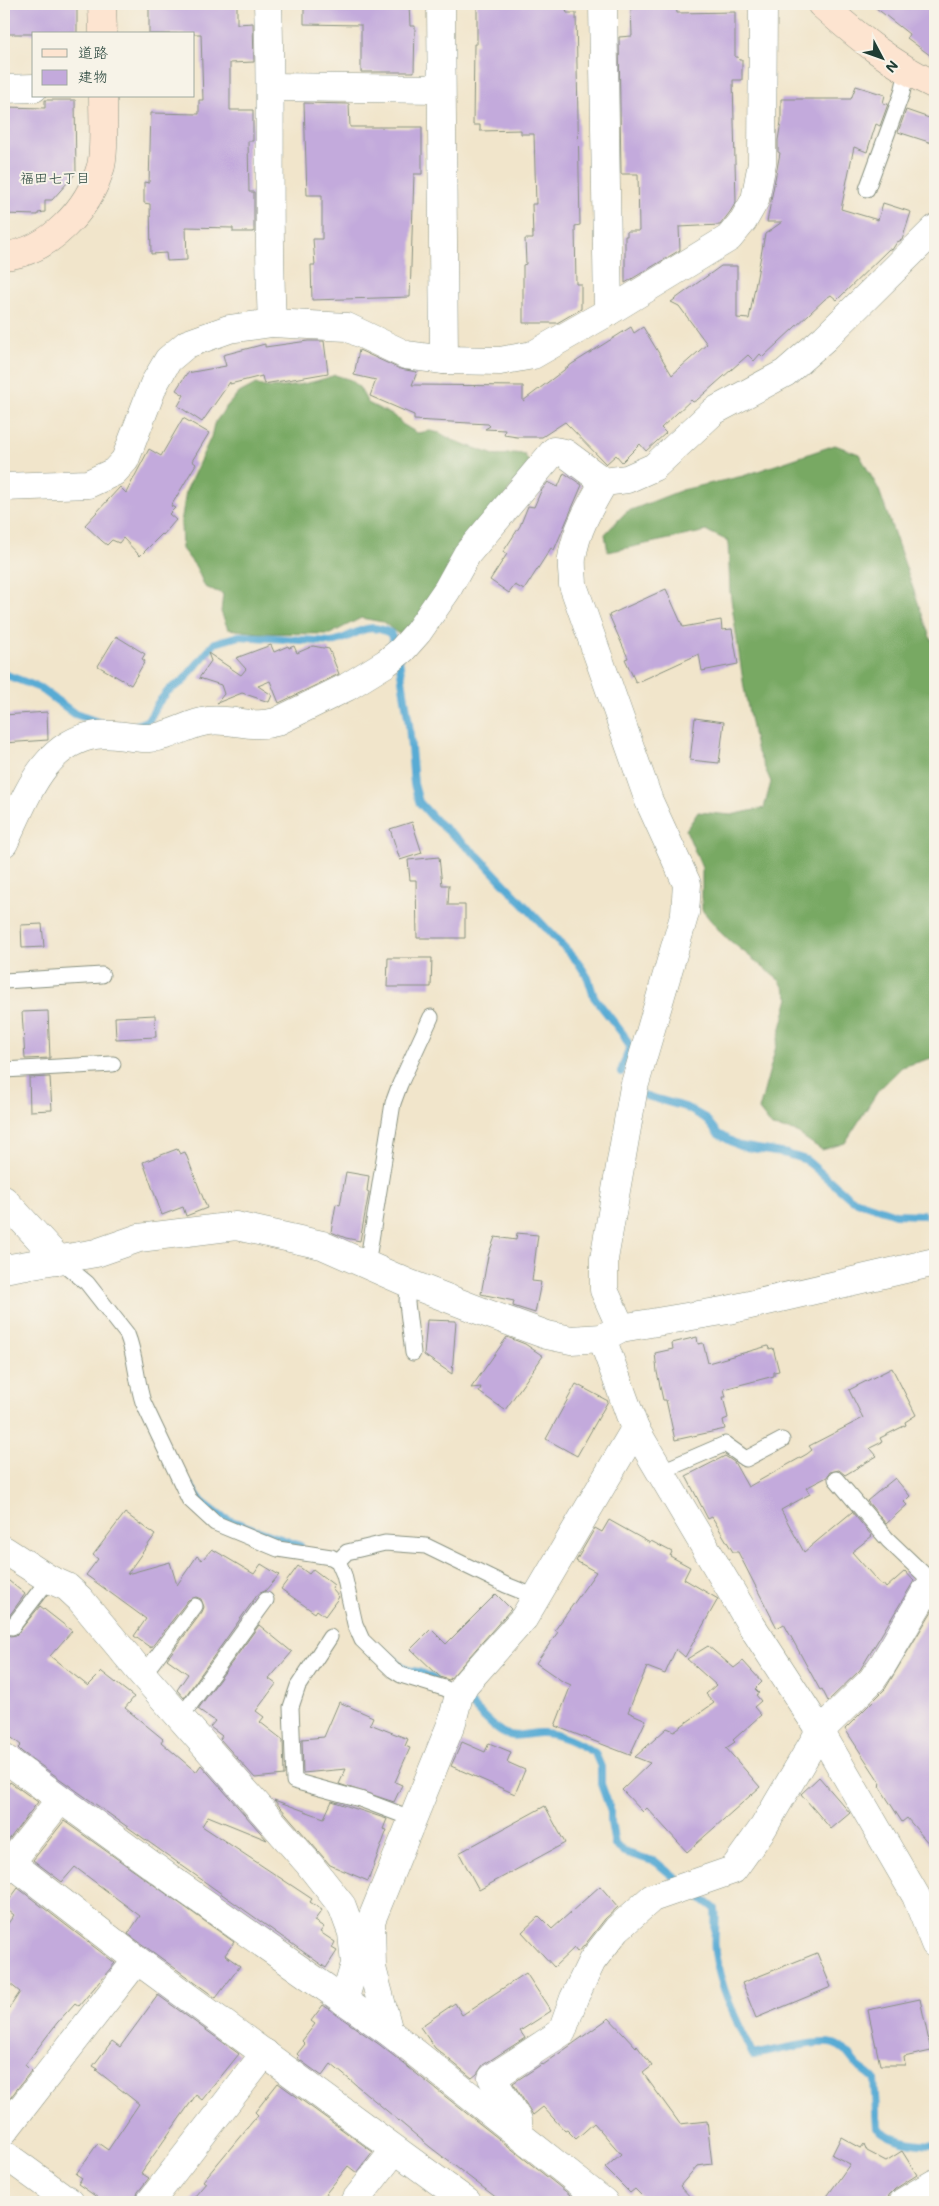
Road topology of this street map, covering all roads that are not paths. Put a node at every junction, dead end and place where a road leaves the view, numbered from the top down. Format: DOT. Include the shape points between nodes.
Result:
graph roads {
  1 [pos="102,4"];
  2 [pos="268,4"];
  3 [pos="440,4"];
  4 [pos="603,4"];
  5 [pos="762,4"];
  6 [pos="822,4"];
  7 [pos="103,32"];
  8 [pos="907,71"];
  9 [pos="935,85"];
  10 [pos="271,87"];
  11 [pos="32,88"];
  12 [pos="4,89"];
  13 [pos="440,89"];
  14 [pos="103,98"];
  15 [pos="867,189"];
  16 [pos="935,229"];
  17 [pos="4,256"];
  18 [pos="608,312"];
  19 [pos="272,322"];
  20 [pos="444,360"];
  21 [pos="604,482"];
  22 [pos="4,487"];
  23 [pos="4,843"];
  24 [pos="102,975"];
  25 [pos="4,981"];
  26 [pos="431,1018"];
  27 [pos="113,1064"];
  28 [pos="4,1070"];
  29 [pos="4,1200"];
  30 [pos="59,1260"];
  31 [pos="935,1262"];
  32 [pos="366,1265"];
  33 [pos="4,1268"];
  34 [pos="408,1283"];
  35 [pos="611,1333"];
  36 [pos="413,1353"];
  37 [pos="635,1429"];
  38 [pos="782,1440"];
  39 [pos="660,1472"];
  40 [pos="836,1480"];
  41 [pos="4,1550"];
  42 [pos="338,1561"];
  43 [pos="49,1579"];
  44 [pos="934,1582"];
  45 [pos="536,1597"];
  46 [pos="266,1600"];
  47 [pos="195,1606"];
  48 [pos="12,1626"];
  49 [pos="330,1638"];
  50 [pos="143,1676"];
  51 [pos="459,1695"];
  52 [pos="181,1717"];
  53 [pos="820,1731"];
  54 [pos="4,1758"];
  55 [pos="60,1800"];
  56 [pos="412,1819"];
  57 [pos="7,1867"];
  58 [pos="933,1930"];
  59 [pos="137,1960"];
  60 [pos="344,2001"];
  61 [pos="389,2032"];
  62 [pos="265,2053"];
  63 [pos="4,2131"];
  64 [pos="518,2133"];
  65 [pos="394,2150"];
  66 [pos="4,2154"];
  67 [pos="935,2183"];
  68 [pos="70,2202"];
  69 [pos="150,2202"];
  70 [pos="354,2202"];
  71 [pos="467,2202"];
  72 [pos="604,2202"];
  73 [pos="903,2202"];
  1 -- 7 [label="street"];
  2 -- 10 [label="street"];
  3 -- 13 [label="street"];
  4 -- 18 [label="street"];
  5 -- 18 [label="street" via="762,163 755,200 729,238"];
  6 -- 8 [label="street" via="863,42"];
  8 -- 9 [label="street"];
  8 -- 15 [label="lane"];
  10 -- 13 [label="street"];
  10 -- 19 [label="street" via="269,260"];
  11 -- 12 [label="street"];
  13 -- 20 [label="street"];
  14 -- 17 [label="street" via="101,164 92,190 70,220 41,244 21,254"];
  16 -- 21 [label="street" via="785,373 714,411 654,467 627,479"];
  18 -- 20 [label="street" via="533,355 500,361"];
  19 -- 20 [label="street" via="347,327 406,355"];
  19 -- 22 [label="street" via="229,329 187,344 168,360 154,384 125,460 114,472 88,484"];
  21 -- 23 [label="street" via="565,452 554,452 468,554 447,590 402,650 347,687 306,708 264,726 224,720 206,721 150,738 96,734 68,743 47,762 28,791"];
  21 -- 35 [label="street" via="578,534 572,558 573,585 649,801 687,884 685,913 634,1087 604,1259 604,1290"];
  24 -- 25 [label="lane"];
  26 -- 32 [label="lane" via="393,1103"];
  27 -- 28 [label="lane"];
  29 -- 30 [label="street"];
  30 -- 32 [label="street" via="96,1253 139,1238 236,1226 322,1246"];
  30 -- 33 [label="street"];
  30 -- 42 [label="lane" via="88,1283 127,1334 143,1402 189,1500 215,1523 235,1532 278,1549 331,1557"];
  31 -- 35 [label="street" via="728,1310"];
  32 -- 34 [label="street"];
  34 -- 35 [label="street" via="571,1340"];
  34 -- 36 [label="lane"];
  35 -- 37 [label="street"];
  37 -- 39 [label="street"];
  37 -- 45 [label="street"];
  38 -- 39 [label="lane" via="746,1459 725,1444"];
  39 -- 53 [label="street" via="750,1623"];
  40 -- 44 [label="lane" via="888,1540"];
  41 -- 43 [label="street"];
  42 -- 45 [label="lane" via="347,1552 385,1543 426,1546"];
  42 -- 51 [label="lane" via="356,1630 362,1640 393,1670"];
  43 -- 48 [label="lane"];
  43 -- 50 [label="street" via="67,1586 80,1599"];
  44 -- 53 [label="street" via="872,1680"];
  45 -- 51 [label="street" via="524,1618"];
  46 -- 52 [label="lane"];
  47 -- 50 [label="lane"];
  49 -- 56 [label="lane" via="298,1686 292,1707 294,1781 360,1799"];
  50 -- 52 [label="street"];
  51 -- 56 [label="street" via="452,1722"];
  52 -- 60 [label="street" via="342,1906 352,1932 355,1964"];
  53 -- 58 [label="street"];
  53 -- 64 [label="street" via="763,1828 733,1870 652,1898 617,1929 592,1961 562,2032 492,2078 518,2120"];
  54 -- 55 [label="street"];
  55 -- 57 [label="street"];
  55 -- 60 [label="street"];
  56 -- 61 [label="street" via="371,1921 372,1968"];
  57 -- 59 [label="street"];
  59 -- 62 [label="street"];
  59 -- 63 [label="street"];
  60 -- 61 [label="street"];
  61 -- 64 [label="street"];
  62 -- 65 [label="street"];
  62 -- 69 [label="street"];
  64 -- 72 [label="street"];
  65 -- 70 [label="street"];
  65 -- 71 [label="street"];
  66 -- 68 [label="street"];
  67 -- 73 [label="street"];
}
